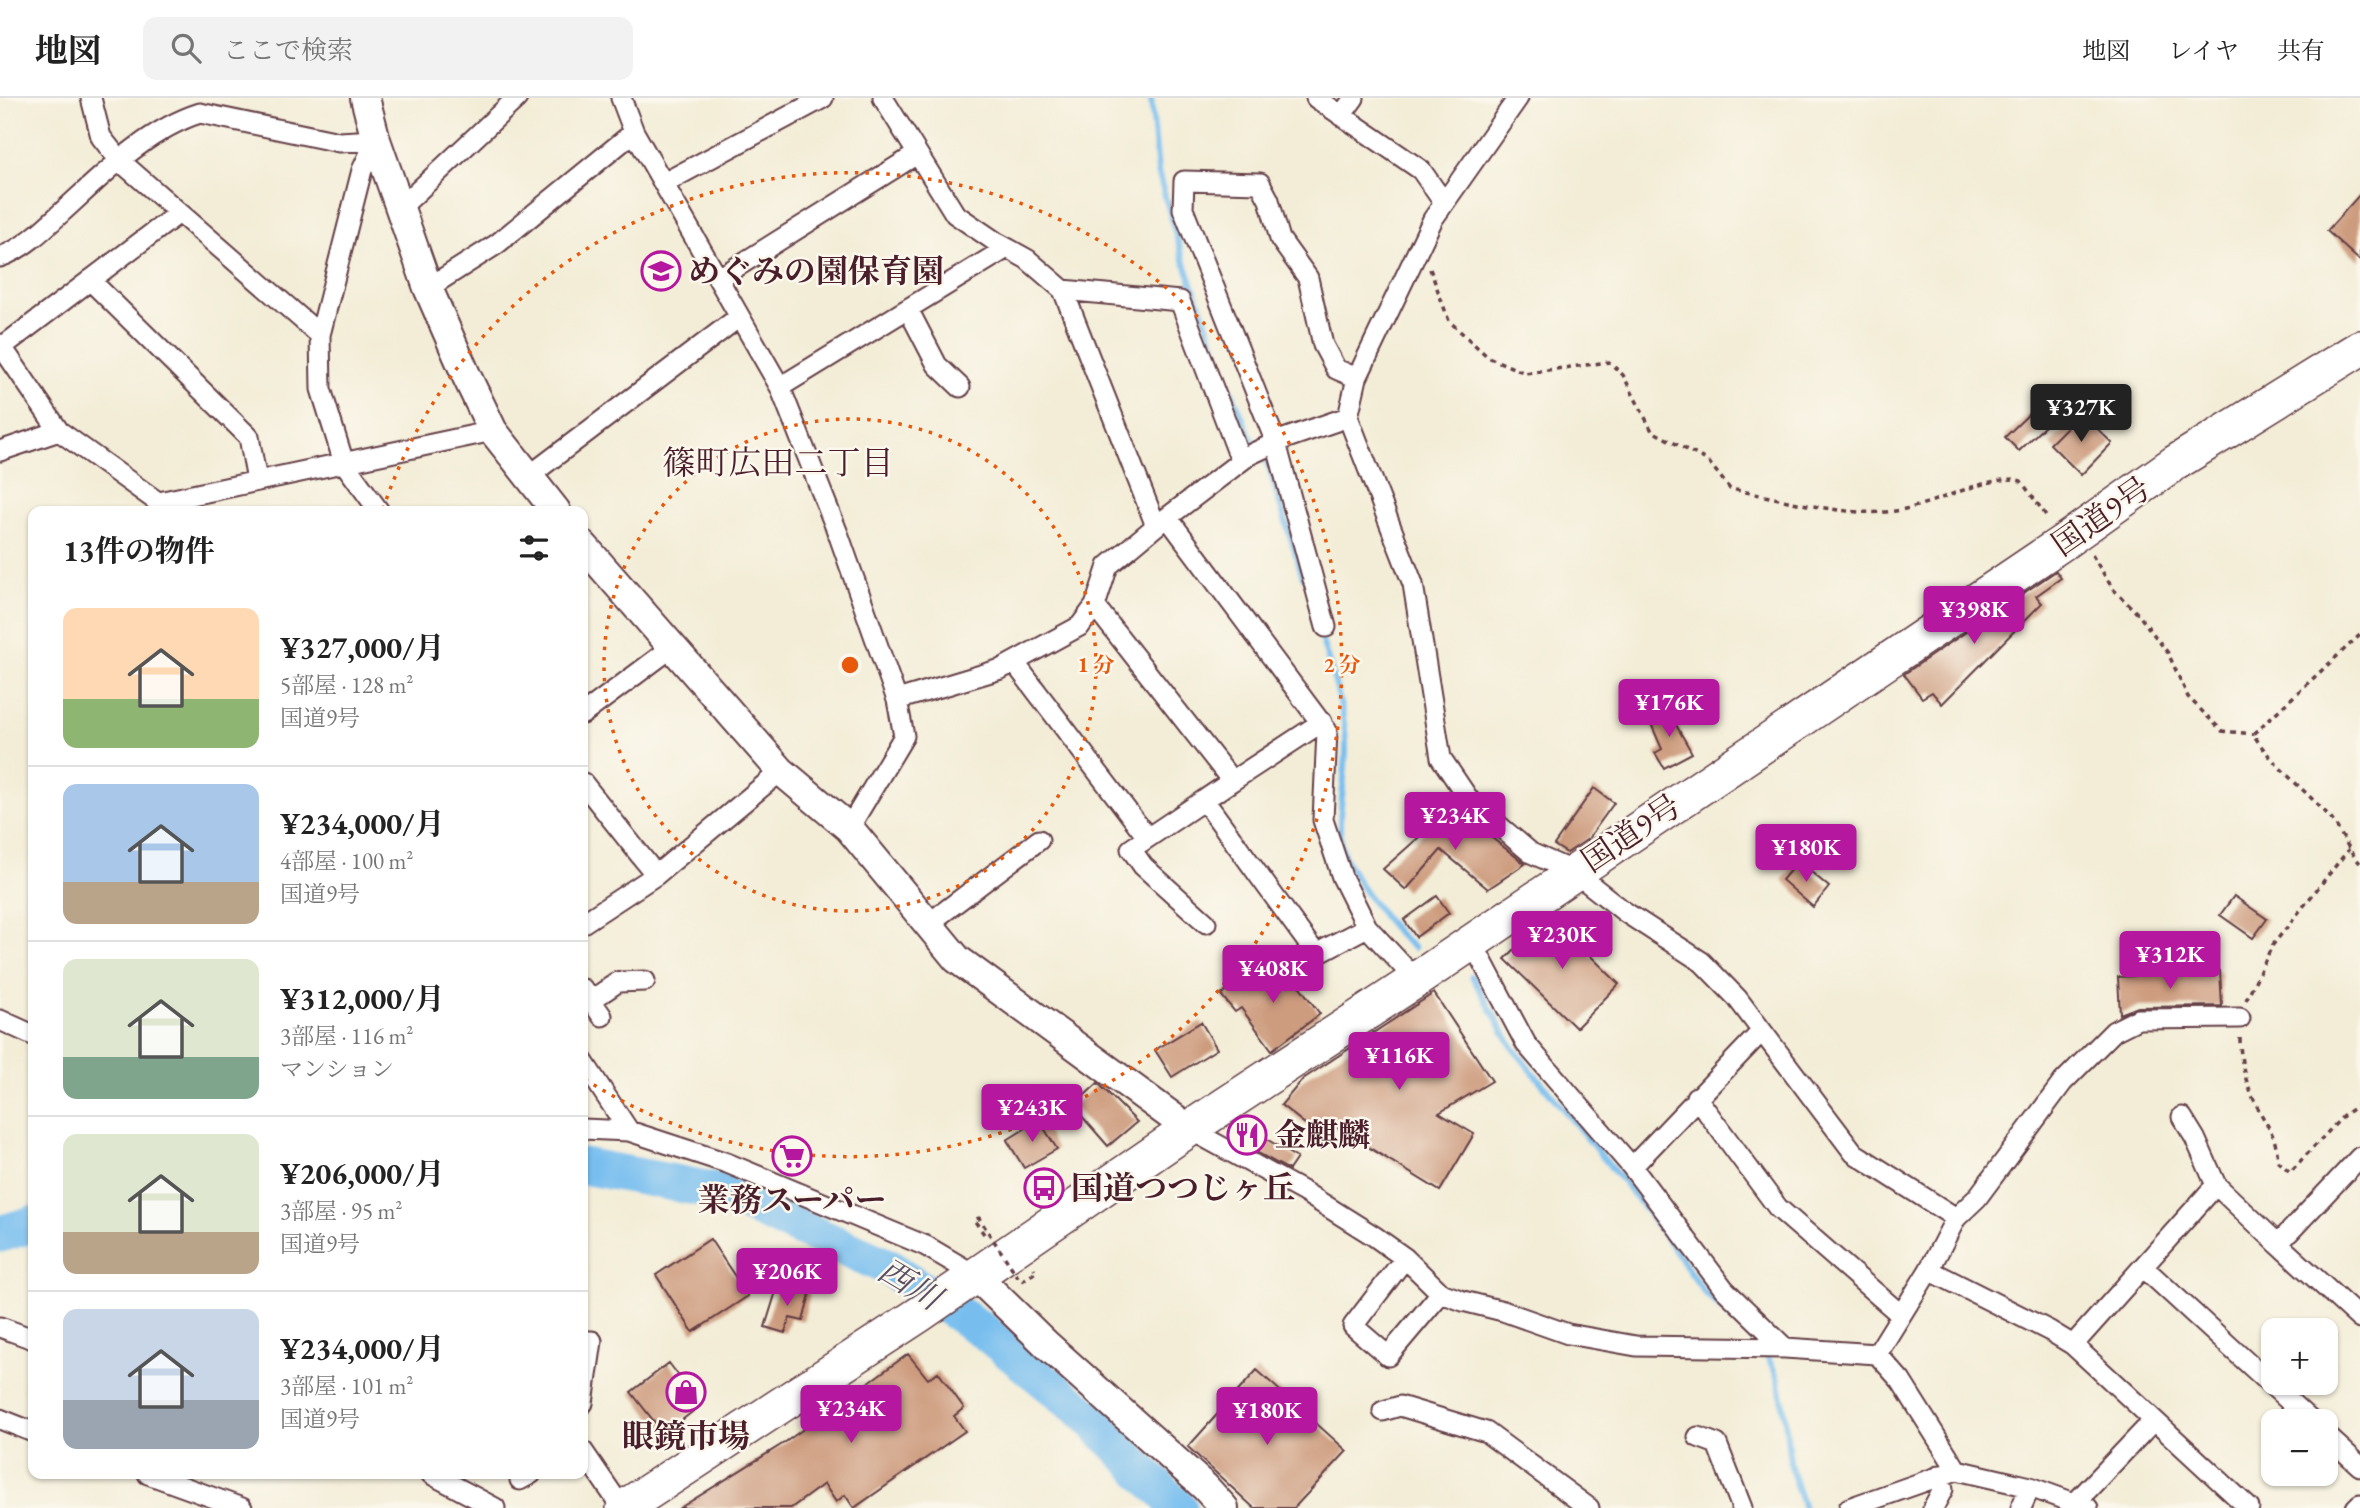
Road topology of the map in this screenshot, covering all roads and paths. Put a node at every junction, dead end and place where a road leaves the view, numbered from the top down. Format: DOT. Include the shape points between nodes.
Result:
graph roads {
  1 [pos="91,98"];
  2 [pos="365,98"];
  3 [pos="517,98"];
  4 [pos="621,98"];
  5 [pos="824,98"];
  6 [pos="883,98"];
  7 [pos="1316,98"];
  8 [pos="1354,98"];
  9 [pos="1518,98"];
  10 [pos="1341,116"];
  11 [pos="634,132"];
  12 [pos="376,140"];
  13 [pos="917,154"];
  14 [pos="120,161"];
  15 [pos="664,183"];
  16 [pos="1444,203"];
  17 [pos="400,208"];
  18 [pos="179,213"];
  19 [pos="1421,244"];
  20 [pos="1007,248"];
  21 [pos="0,257"];
  22 [pos="719,278"];
  23 [pos="90,281"];
  24 [pos="428,288"];
  25 [pos="1063,290"];
  26 [pos="908,309"];
  27 [pos="739,317"];
  28 [pos="320,335"];
  29 [pos="1,346"];
  30 [pos="2360,348"];
  31 [pos="1357,378"];
  32 [pos="780,387"];
  33 [pos="960,387"];
  34 [pos="1348,417"];
  35 [pos="59,431"];
  36 [pos="493,431"];
  37 [pos="1276,443"];
  38 [pos="0,451"];
  39 [pos="1241,461"];
  40 [pos="344,463"];
  41 [pos="529,477"];
  42 [pos="257,481"];
  43 [pos="163,506"];
  44 [pos="168,506"];
  45 [pos="375,506"];
  46 [pos="552,506"];
  47 [pos="1162,522"];
  48 [pos="2070,538"];
  49 [pos="588,552"];
  50 [pos="1095,606"];
  51 [pos="1326,627"];
  52 [pos="2360,635"];
  53 [pos="674,646"];
  54 [pos="1014,662"];
  55 [pos="897,700"];
  56 [pos="588,710"];
  57 [pos="1322,722"];
  58 [pos="2253,734"];
  59 [pos="781,771"];
  60 [pos="1233,781"];
  61 [pos="588,789"];
  62 [pos="1204,800"];
  63 [pos="849,828"];
  64 [pos="1147,837"];
  65 [pos="1039,840"];
  66 [pos="2349,849"];
  67 [pos="2360,863"];
  68 [pos="1574,872"];
  69 [pos="656,874"];
  70 [pos="588,920"];
  71 [pos="1206,923"];
  72 [pos="928,924"];
  73 [pos="1367,927"];
  74 [pos="1472,942"];
  75 [pos="1416,980"];
  76 [pos="645,981"];
  77 [pos="592,1002"];
  78 [pos="2240,1018"];
  79 [pos="0,1020"];
  80 [pos="1762,1031"];
  81 [pos="28,1033"];
  82 [pos="588,1069"];
  83 [pos="1696,1097"];
  84 [pos="2360,1104"];
  85 [pos="2182,1117"];
  86 [pos="588,1129"];
  87 [pos="1189,1129"];
  88 [pos="629,1131"];
  89 [pos="2360,1157"];
  90 [pos="1632,1167"];
  91 [pos="2345,1173"];
  92 [pos="2216,1185"];
  93 [pos="2360,1187"];
  94 [pos="1956,1218"];
  95 [pos="984,1234"];
  96 [pos="2278,1244"];
  97 [pos="1405,1258"];
  98 [pos="2143,1267"];
  99 [pos="1929,1270"];
  100 [pos="1036,1272"];
  101 [pos="967,1281"];
  102 [pos="1441,1293"];
  103 [pos="1901,1315"];
  104 [pos="2360,1319"];
  105 [pos="0,1327"];
  106 [pos="28,1337"];
  107 [pos="588,1341"];
  108 [pos="2073,1345"];
  109 [pos="1785,1348"];
  110 [pos="1877,1354"];
  111 [pos="588,1369"];
  112 [pos="2298,1409"];
  113 [pos="1382,1411"];
  114 [pos="0,1419"];
  115 [pos="2154,1420"];
  116 [pos="28,1430"];
  117 [pos="1698,1437"];
  118 [pos="2338,1446"];
  119 [pos="588,1456"];
  120 [pos="2360,1466"];
  121 [pos="1948,1473"];
  122 [pos="162,1479"];
  123 [pos="440,1479"];
  124 [pos="2030,1487"];
  125 [pos="639,1504"];
  126 [pos="2360,1504"];
  127 [pos="2082,1505"];
  128 [pos="242,1508"];
  129 [pos="495,1508"];
  130 [pos="1224,1508"];
  131 [pos="1589,1508"];
  132 [pos="1742,1508"];
  133 [pos="1849,1508"];
  134 [pos="1933,1508"];
  135 [pos="2021,1508"];
  136 [pos="2249,1508"];
  137 [pos="2356,1508"];
  1 -- 14 [label="street" via="101,137"];
  2 -- 12 [label="street"];
  3 -- 17 [label="street"];
  4 -- 11 [label="street"];
  5 -- 15 [label="street"];
  6 -- 13 [label="street"];
  7 -- 10 [label="street"];
  8 -- 10 [label="street"];
  9 -- 16 [label="street"];
  10 -- 16 [label="street" via="1421,170"];
  11 -- 15 [label="street"];
  11 -- 24 [label="street" via="497,244"];
  12 -- 14 [label="street" via="339,142 200,113 179,119"];
  12 -- 17 [label="street"];
  12 -- 28 [label="street" via="362,170"];
  13 -- 20 [label="street" via="955,214"];
  13 -- 22 [label="street"];
  14 -- 18 [label="street"];
  14 -- 21 [label="street" via="46,228"];
  15 -- 22 [label="street"];
  16 -- 19 [label="street"];
  17 -- 24 [label="street"];
  18 -- 23 [label="street"];
  18 -- 28 [label="street"];
  19 -- 31 [label="street"];
  19 -- 48 [label="path" via="1449,321 1488,357 1525,373 1609,362 1623,375 1652,431 1708,461 1730,489 1856,512 1903,510 1968,488 2013,479 2021,481"];
  20 -- 25 [label="street"];
  20 -- 26 [label="street"];
  22 -- 27 [label="street"];
  23 -- 29 [label="street"];
  23 -- 42 [label="street" via="249,438"];
  24 -- 36 [label="street"];
  25 -- 39 [label="street" via="1180,301"];
  25 -- 47 [label="street"];
  26 -- 32 [label="street"];
  26 -- 33 [label="street" via="937,365"];
  27 -- 32 [label="street"];
  27 -- 41 [label="street"];
  28 -- 40 [label="street" via="321,389"];
  29 -- 35 [label="street"];
  30 -- 48 [label="highway, 国道9号" via="2175,463"];
  31 -- 34 [label="street"];
  31 -- 37 [label="street" via="1336,369 1323,345 1308,278 1280,239 1260,183 1184,181 1183,209"];
  32 -- 55 [label="street"];
  34 -- 37 [label="street"];
  34 -- 68 [label="street" via="1413,584 1441,758 1470,801 1531,853"];
  35 -- 38 [label="street"];
  35 -- 43 [label="street"];
  36 -- 40 [label="street"];
  36 -- 41 [label="street"];
  37 -- 39 [label="street"];
  37 -- 51 [label="street"];
  39 -- 47 [label="street"];
  40 -- 42 [label="street"];
  40 -- 45 [label="street"];
  41 -- 46 [label="street"];
  42 -- 44 [label="street"];
  47 -- 50 [label="street" via="1108,566"];
  47 -- 57 [label="street"];
  48 -- 58 [label="path" via="2168,653 2188,696 2222,731"];
  48 -- 68 [label="highway, 国道9号"];
  49 -- 53 [label="street"];
  50 -- 54 [label="street" via="1080,626"];
  50 -- 60 [label="street"];
  52 -- 58 [label="path"];
  53 -- 56 [label="street"];
  53 -- 59 [label="street"];
  54 -- 55 [label="street"];
  54 -- 64 [label="street"];
  55 -- 63 [label="street" via="904,736"];
  57 -- 60 [label="street"];
  57 -- 73 [label="street" via="1327,731 1323,820 1342,877"];
  58 -- 66 [label="path" via="2267,756 2341,830"];
  59 -- 63 [label="street"];
  59 -- 69 [label="street"];
  60 -- 62 [label="street"];
  61 -- 69 [label="street"];
  62 -- 64 [label="street"];
  62 -- 73 [label="street" via="1316,954"];
  63 -- 72 [label="street"];
  64 -- 71 [label="street" via="1131,849 1143,866"];
  65 -- 72 [label="street"];
  66 -- 67 [label="path"];
  66 -- 78 [label="path" via="2272,946"];
  68 -- 74 [label="highway, 国道9号"];
  68 -- 80 [label="street" via="1702,962"];
  69 -- 70 [label="street"];
  72 -- 87 [label="street" via="957,959"];
  73 -- 75 [label="street"];
  74 -- 75 [label="highway, 国道9号"];
  74 -- 90 [label="street" via="1526,1044"];
  75 -- 87 [label="highway, 国道9号"];
  76 -- 77 [label="street" via="618,982"];
  78 -- 84 [label="path" via="2240,1063 2257,1107 2277,1140 2278,1161 2290,1172"];
  78 -- 94 [label="street" via="2138,1019 2115,1031 2063,1082 1977,1198"];
  79 -- 81 [label="street"];
  80 -- 83 [label="street"];
  80 -- 94 [label="street" via="1854,1153"];
  82 -- 88 [label="street"];
  83 -- 90 [label="street"];
  83 -- 103 [label="street" via="1778,1208"];
  85 -- 92 [label="street"];
  86 -- 88 [label="street"];
  87 -- 97 [label="street" via="1304,1192"];
  87 -- 101 [label="highway, 国道9号"];
  88 -- 101 [label="street" via="727,1163 926,1246"];
  89 -- 91 [label="street"];
  90 -- 109 [label="street" via="1724,1289"];
  91 -- 93 [label="street"];
  91 -- 96 [label="street"];
  92 -- 96 [label="street"];
  92 -- 98 [label="street"];
  94 -- 99 [label="street"];
  95 -- 100 [label="path, bridge" via="974,1220 979,1218 1020,1279"];
  96 -- 104 [label="street"];
  97 -- 102 [label="street"];
  97 -- 102 [label="street" via="1353,1326 1388,1356"];
  98 -- 108 [label="street"];
  98 -- 112 [label="street"];
  99 -- 103 [label="street"];
  99 -- 108 [label="street"];
  101 -- 125 [label="highway, 国道9号"];
  101 -- 130 [label="street" via="1047,1345"];
  102 -- 109 [label="street" via="1568,1334 1636,1346"];
  103 -- 110 [label="street"];
  105 -- 106 [label="street"];
  107 -- 111 [label="street" via="592,1341"];
  108 -- 115 [label="street"];
  109 -- 110 [label="street"];
  110 -- 121 [label="street" via="1900,1381"];
  113 -- 131 [label="street" via="1400,1406 1486,1432"];
  114 -- 116 [label="street"];
  115 -- 127 [label="street"];
  115 -- 136 [label="street"];
  117 -- 132 [label="street" via="1717,1444"];
  118 -- 120 [label="street"];
  119 -- 125 [label="street"];
  121 -- 124 [label="street" via="1978,1472"];
  121 -- 133 [label="street"];
  121 -- 134 [label="street"];
  122 -- 128 [label="street"];
  123 -- 129 [label="street"];
  124 -- 127 [label="street"];
  124 -- 135 [label="street"];
  126 -- 137 [label="street"];
}
